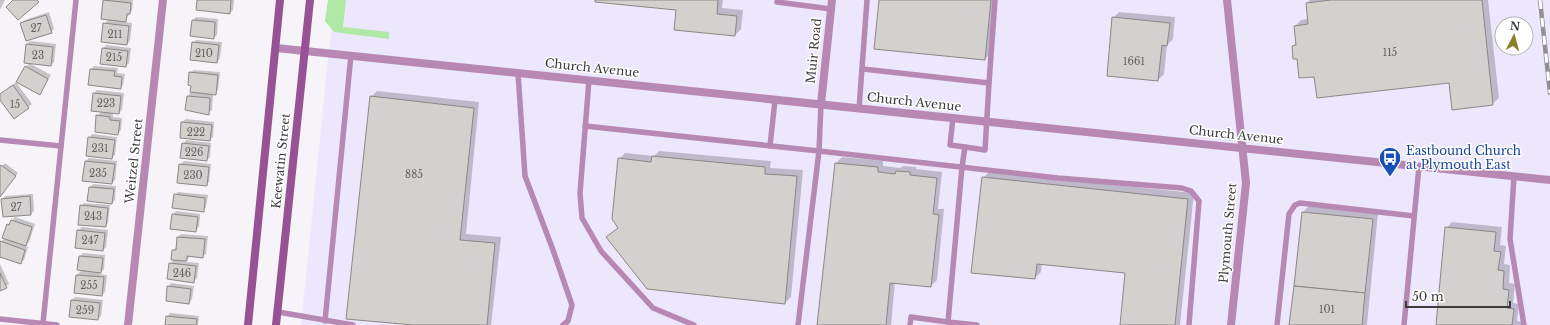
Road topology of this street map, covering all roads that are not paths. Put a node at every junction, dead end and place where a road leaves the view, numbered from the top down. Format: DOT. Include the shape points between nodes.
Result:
graph roads {
  1 [pos="76,0"];
  2 [pos="163,0"];
  3 [pos="280,0"];
  4 [pos="310,0"];
  5 [pos="778,0"];
  6 [pos="832,0"];
  7 [pos="867,0"];
  8 [pos="995,0"];
  9 [pos="1227,0"];
  10 [pos="831,9"];
  11 [pos="276,48"];
  12 [pos="304,51"];
  13 [pos="351,56"];
  14 [pos="863,69"];
  15 [pos="518,73"];
  16 [pos="589,80"];
  17 [pos="989,82"];
  18 [pos="776,100"];
  19 [pos="821,104"];
  20 [pos="859,109"];
  21 [pos="953,118"];
  22 [pos="986,121"];
  23 [pos="585,126"];
  24 [pos="0,140"];
  25 [pos="61,146"];
  26 [pos="770,146"];
  27 [pos="965,147"];
  28 [pos="1243,148"];
  29 [pos="819,151"];
  30 [pos="1419,166"];
  31 [pos="962,167"];
  32 [pos="1514,176"];
  33 [pos="1550,180"];
  34 [pos="1414,216"];
  35 [pos="278,312"];
  36 [pos="0,319"];
  37 [pos="325,321"];
  38 [pos="948,322"];
  39 [pos="43,323"];
  40 [pos="57,325"];
  41 [pos="128,325"];
  42 [pos="248,325"];
  43 [pos="276,325"];
  44 [pos="352,325"];
  45 [pos="563,325"];
  46 [pos="694,325"];
  47 [pos="798,325"];
  48 [pos="910,325"];
  49 [pos="977,325"];
  50 [pos="1189,325"];
  51 [pos="1231,325"];
  52 [pos="1277,325"];
  53 [pos="1404,325"];
  54 [pos="1524,325"];
  1 -- 25 [label="lane"];
  2 -- 41 [label="street, Weitzel Street"];
  3 -- 11 [label="main road, Keewatin Street"];
  4 -- 12 [label="main road, Keewatin Street"];
  5 -- 10 [label="lane" via="777,2"];
  6 -- 10 [label="street, Muir Road"];
  7 -- 14 [label="lane"];
  8 -- 17 [label="lane"];
  9 -- 28 [label="street, Plymouth Street"];
  10 -- 19 [label="street, Muir Road"];
  11 -- 12 [label="street, Church Avenue"];
  11 -- 42 [label="main road, Keewatin Street"];
  12 -- 13 [label="street, Church Avenue"];
  12 -- 35 [label="main road, Keewatin Street"];
  13 -- 15 [label="street, Church Avenue"];
  13 -- 37 [label="lane"];
  14 -- 17 [label="lane"];
  14 -- 20 [label="lane"];
  15 -- 16 [label="street, Church Avenue"];
  15 -- 45 [label="lane" via="525,176 572,305 568,321"];
  16 -- 18 [label="street, Church Avenue"];
  16 -- 23 [label="lane"];
  17 -- 22 [label="lane"];
  18 -- 19 [label="street, Church Avenue"];
  18 -- 26 [label="lane"];
  19 -- 20 [label="street, Church Avenue"];
  19 -- 29 [label="lane"];
  20 -- 21 [label="street, Church Avenue"];
  21 -- 22 [label="street, Church Avenue"];
  21 -- 27 [label="lane" via="950,145"];
  22 -- 27 [label="lane" via="985,150"];
  22 -- 28 [label="street, Church Avenue"];
  23 -- 26 [label="lane"];
  23 -- 46 [label="lane" via="580,193 582,218 601,251 653,308"];
  24 -- 25 [label="lane"];
  25 -- 39 [label="lane"];
  26 -- 29 [label="lane"];
  27 -- 31 [label="lane"];
  28 -- 30 [label="street, Church Avenue"];
  28 -- 51 [label="street, Plymouth Street" via="1246,183"];
  29 -- 31 [label="lane"];
  29 -- 47 [label="lane"];
  30 -- 32 [label="street, Church Avenue"];
  30 -- 34 [label="lane"];
  31 -- 38 [label="lane"];
  31 -- 50 [label="lane" via="1182,188 1191,192 1199,201"];
  32 -- 33 [label="street, Church Avenue"];
  32 -- 54 [label="lane" via="1510,239"];
  34 -- 52 [label="lane" via="1300,203 1295,205 1289,214"];
  34 -- 53 [label="lane"];
  35 -- 37 [label="lane"];
  35 -- 43 [label="main road, Keewatin Street"];
  36 -- 39 [label="lane"];
  37 -- 44 [label="lane"];
  38 -- 48 [label="lane" via="911,317"];
  38 -- 49 [label="lane"];
  39 -- 40 [label="lane"];
}
